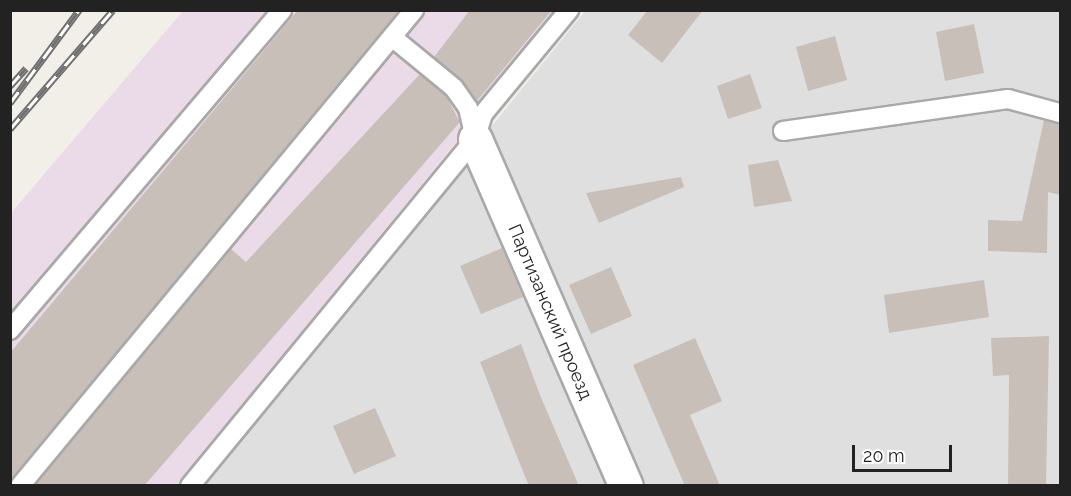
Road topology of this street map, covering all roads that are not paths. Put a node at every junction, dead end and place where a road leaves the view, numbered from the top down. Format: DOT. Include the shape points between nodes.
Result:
graph roads {
  1 [pos="282,10"];
  2 [pos="414,10"];
  3 [pos="569,10"];
  4 [pos="392,37"];
  5 [pos="1060,113"];
  6 [pos="783,130"];
  7 [pos="475,139"];
  8 [pos="10,330"];
  9 [pos="20,486"];
  10 [pos="190,486"];
  11 [pos="626,486"];
  1 -- 8 [label="lane"];
  2 -- 4 [label="lane"];
  3 -- 7 [label="lane" via="483,114"];
  4 -- 7 [label="lane" via="454,88 468,108"];
  4 -- 9 [label="lane"];
  5 -- 6 [label="lane" via="1008,99"];
  7 -- 10 [label="lane"];
  7 -- 11 [label="street, Партизанский проезд"];
}
